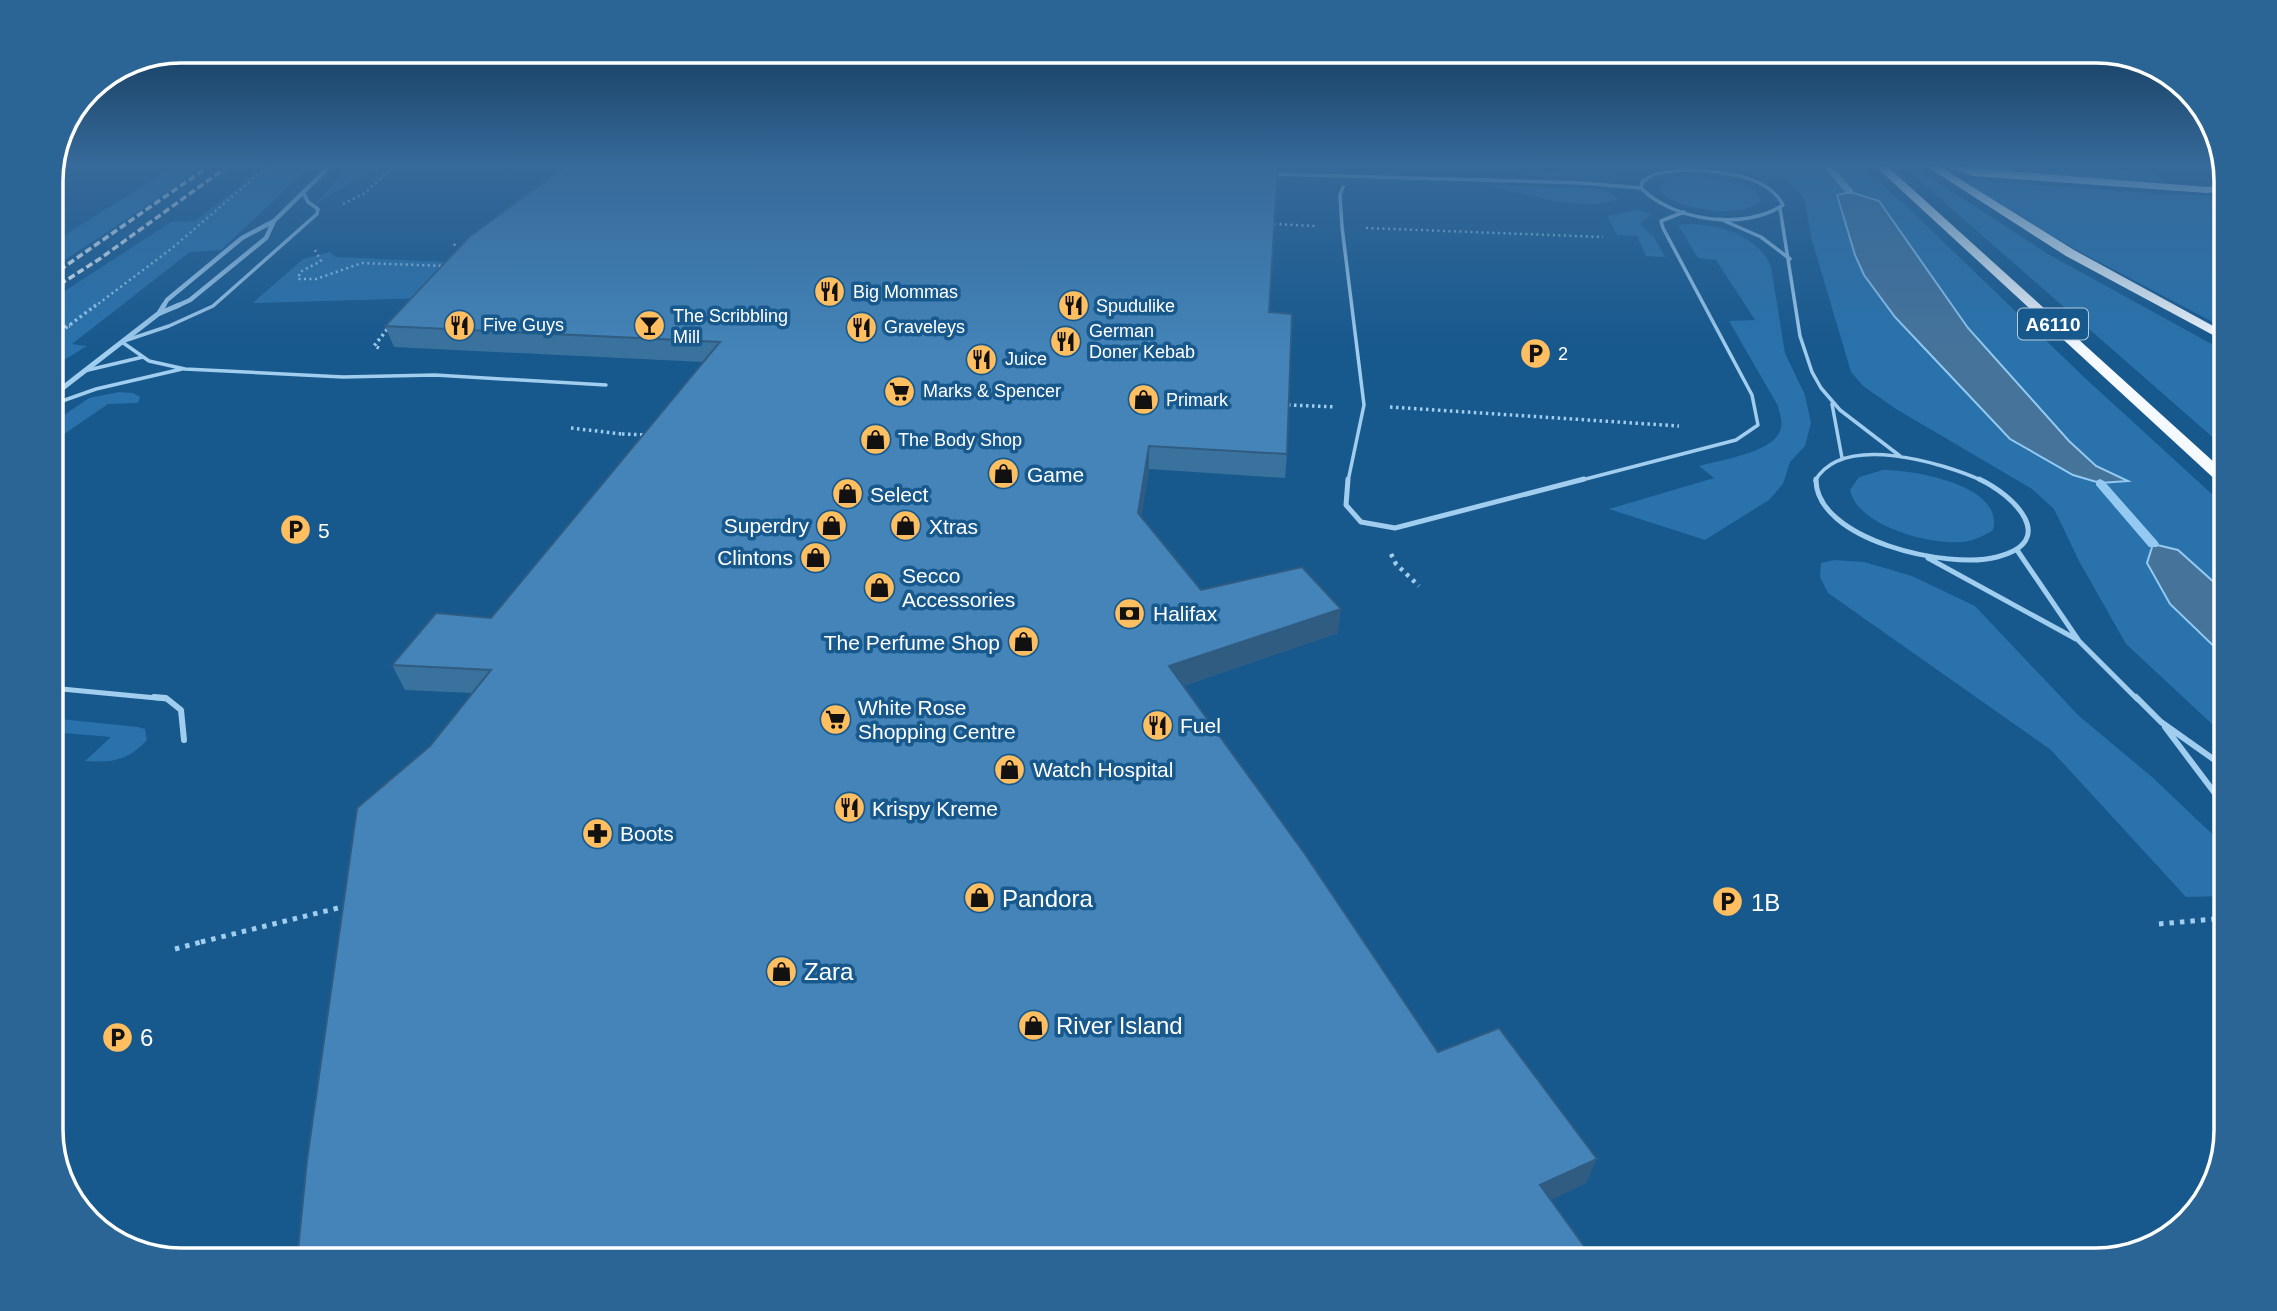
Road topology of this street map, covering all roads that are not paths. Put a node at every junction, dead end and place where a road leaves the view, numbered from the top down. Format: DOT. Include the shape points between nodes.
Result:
graph roads {
  1 [pos="262,227"];
  2 [pos="271,227"];
  3 [pos="302,227"];
  4 [pos="1342,227"];
  5 [pos="1663,227"];
  6 [pos="1739,227"];
  7 [pos="1784,227"];
  8 [pos="1947,227"];
  9 [pos="2029,227"];
  10 [pos="1790,259"];
  11 [pos="158,314"];
  12 [pos="2214,331"];
  13 [pos="122,342"];
  14 [pos="143,357"];
  15 [pos="185,369"];
  16 [pos="84,371"];
  17 [pos="386,375"];
  18 [pos="606,385"];
  19 [pos="63,388"];
  20 [pos="63,401"];
  21 [pos="1832,404"];
  22 [pos="1900,456"];
  23 [pos="1842,458"];
  24 [pos="2214,470"];
  25 [pos="2017,550"];
  26 [pos="1923,556"];
  27 [pos="2078,641"];
  28 [pos="63,689"];
  29 [pos="2161,722"];
  30 [pos="184,740"];
  31 [pos="2214,760"];
  32 [pos="2214,792"];
  1 -- 11 [label="street" via="242,238 167,300"];
  2 -- 11 [label="street" via="266,238 190,300"];
  3 -- 13 [label="lane" via="214,306"];
  4 -- 5 [label="lane" via="1364,405 1349,468 1346,505 1361,522 1395,528 1736,440 1758,425 1752,395"];
  6 -- 10 [label="lane"];
  7 -- 10 [label="lane"];
  8 -- 24 [label="highway, A6110"];
  9 -- 12 [label="highway"];
  10 -- 21 [label="lane" via="1805,353"];
  11 -- 13 [label="street"];
  13 -- 14 [label="lane"];
  13 -- 16 [label="street"];
  14 -- 15 [label="lane"];
  14 -- 16 [label="lane"];
  15 -- 17 [label="lane"];
  15 -- 20 [label="lane"];
  16 -- 19 [label="street"];
  17 -- 18 [label="lane"];
  21 -- 22 [label="lane"];
  21 -- 23 [label="lane"];
  22 -- 23 [label="lane"];
  22 -- 25 [label="lane" via="1973,476 2009,498 2020,508 2029,529 2028,539"];
  23 -- 26 [label="lane" via="1823,467 1815,480 1817,496 1831,514 1854,530"];
  25 -- 26 [label="lane" via="1994,559"];
  25 -- 27 [label="lane"];
  26 -- 27 [label="lane"];
  27 -- 29 [label="lane"];
  28 -- 30 [label="lane" via="166,698 181,710"];
  29 -- 31 [label="lane"];
  29 -- 32 [label="lane"];
}
